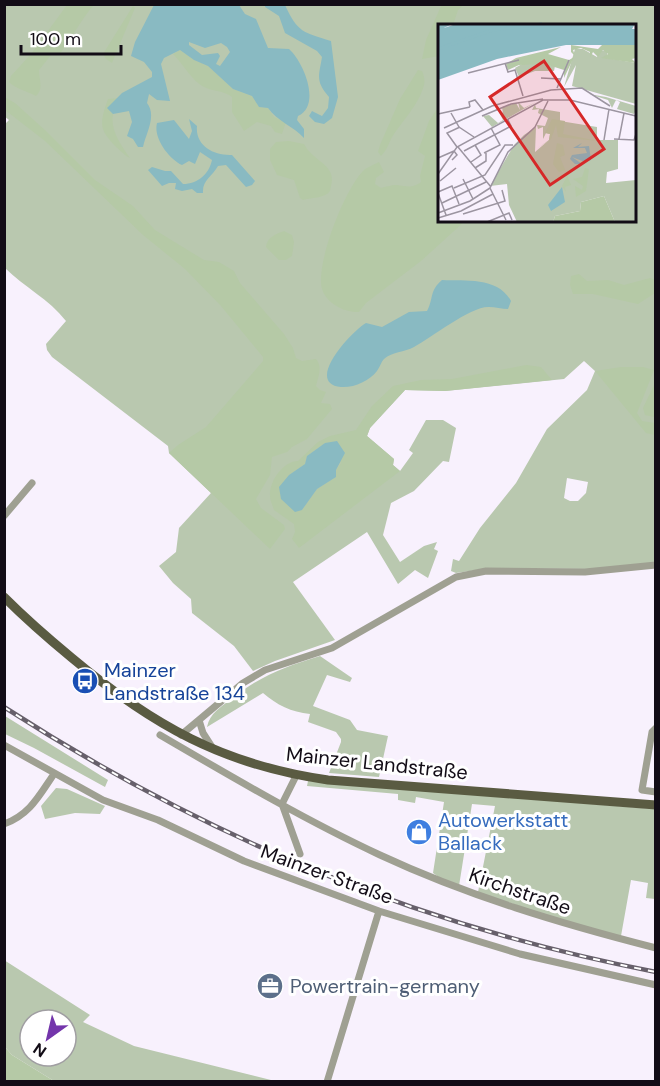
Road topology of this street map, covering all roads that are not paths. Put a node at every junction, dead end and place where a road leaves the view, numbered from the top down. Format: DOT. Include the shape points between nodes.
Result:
graph roads {
  1 [pos="32,483"];
  2 [pos="4,516"];
  3 [pos="656,565"];
  4 [pos="4,597"];
  5 [pos="199,720"];
  6 [pos="655,728"];
  7 [pos="160,735"];
  8 [pos="181,735"];
  9 [pos="4,745"];
  10 [pos="216,751"];
  11 [pos="54,774"];
  12 [pos="296,776"];
  13 [pos="656,792"];
  14 [pos="282,804"];
  15 [pos="656,805"];
  16 [pos="4,824"];
  17 [pos="300,854"];
  18 [pos="379,911"];
  19 [pos="656,948"];
  20 [pos="656,985"];
  21 [pos="327,1082"];
  1 -- 2 [label="street"];
  3 -- 5 [label="street" via="585,572 486,571 456,577 332,648 293,660 243,683"];
  4 -- 8 [label="main road, Mainzer Landstraße" via="107,686"];
  5 -- 8 [label="street"];
  5 -- 10 [label="street" via="202,733"];
  6 -- 13 [label="street" via="642,790"];
  7 -- 14 [label="street, Kirchstraße"];
  8 -- 10 [label="main road, Mainzer Landstraße"];
  9 -- 11 [label="street, Mainzer Straße"];
  10 -- 12 [label="main road, Mainzer Landstraße"];
  11 -- 16 [label="street" via="28,811"];
  11 -- 18 [label="street, Mainzer Straße" via="103,800 158,820 244,861"];
  12 -- 14 [label="street"];
  12 -- 15 [label="main road, Mainzer Landstraße"];
  14 -- 17 [label="street"];
  14 -- 19 [label="street, Kirchstraße" via="429,876 527,912"];
  18 -- 20 [label="street, Mainzer Straße" via="520,954"];
  18 -- 21 [label="street"];
}
